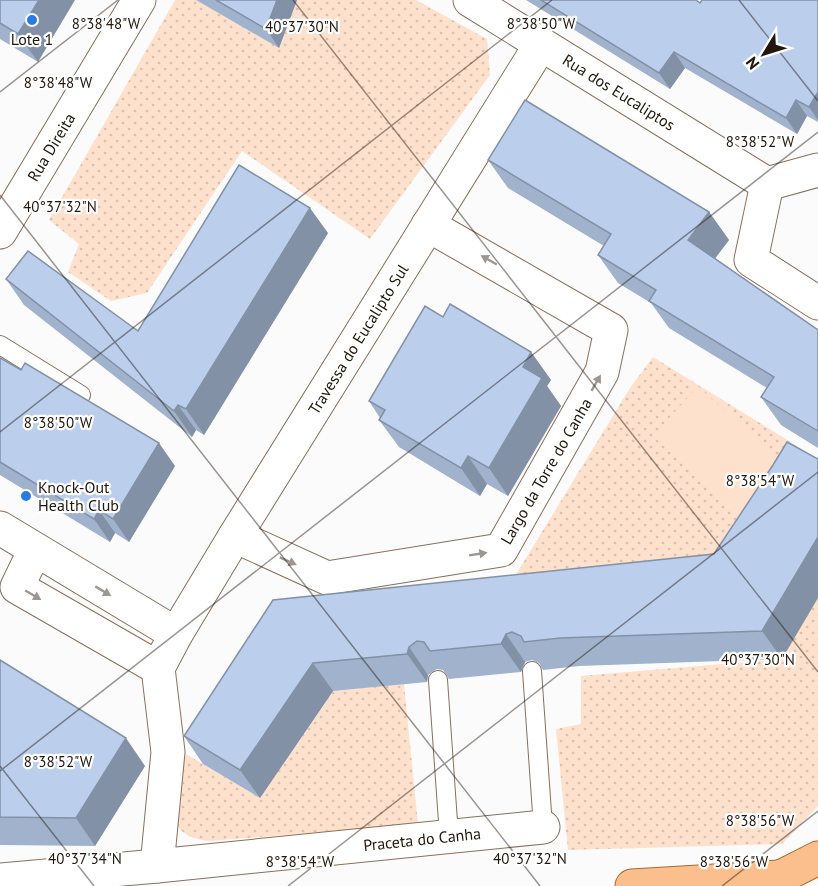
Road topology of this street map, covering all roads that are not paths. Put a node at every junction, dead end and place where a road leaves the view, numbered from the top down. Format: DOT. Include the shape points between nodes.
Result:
graph roads {
  1 [pos="139,0"];
  2 [pos="470,0"];
  3 [pos="541,44"];
  4 [pos="818,170"];
  5 [pos="767,184"];
  6 [pos="428,225"];
  7 [pos="0,232"];
  8 [pos="818,303"];
  9 [pos="0,345"];
  10 [pos="81,395"];
  11 [pos="0,528"];
  12 [pos="235,536"];
  13 [pos="35,550"];
  14 [pos="176,634"];
  15 [pos="158,668"];
  16 [pos="532,671"];
  17 [pos="438,680"];
  18 [pos="543,827"];
  19 [pos="449,836"];
  20 [pos="818,858"];
  21 [pos="157,866"];
  22 [pos="0,880"];
  23 [pos="771,882"];
  24 [pos="632,886"];
  1 -- 7 [label="street, Rua Direita"];
  2 -- 3 [label="street, Rua dos Eucaliptos"];
  3 -- 5 [label="street, Rua dos Eucaliptos"];
  3 -- 6 [label="street, Travessa do Eucalipto Sul"];
  4 -- 5 [label="street"];
  5 -- 8 [label="street" via="751,260"];
  6 -- 12 [label="street, Travessa do Eucalipto Sul"];
  12 -- 6 [label="street, Largo da Torre do Canha, one-way" via="327,578 501,550 602,372 611,330"];
  9 -- 10 [label="lane"];
  11 -- 13 [label="street"];
  12 -- 14 [label="street, Travessa do Eucalipto Sul"];
  13 -- 14 [label="street, one-way"];
  13 -- 15 [label="street, one-way" via="17,587"];
  14 -- 15 [label="street, Travessa do Eucalipto Sul"];
  15 -- 21 [label="street" via="168,752"];
  16 -- 18 [label="lane"];
  17 -- 19 [label="lane"];
  18 -- 19 [label="street, Praceta do Canha"];
  19 -- 21 [label="street, Praceta do Canha"];
  20 -- 23 [label="main road"];
  21 -- 22 [label="street, Praceta do Canha"];
  23 -- 24 [label="main road"];
}
